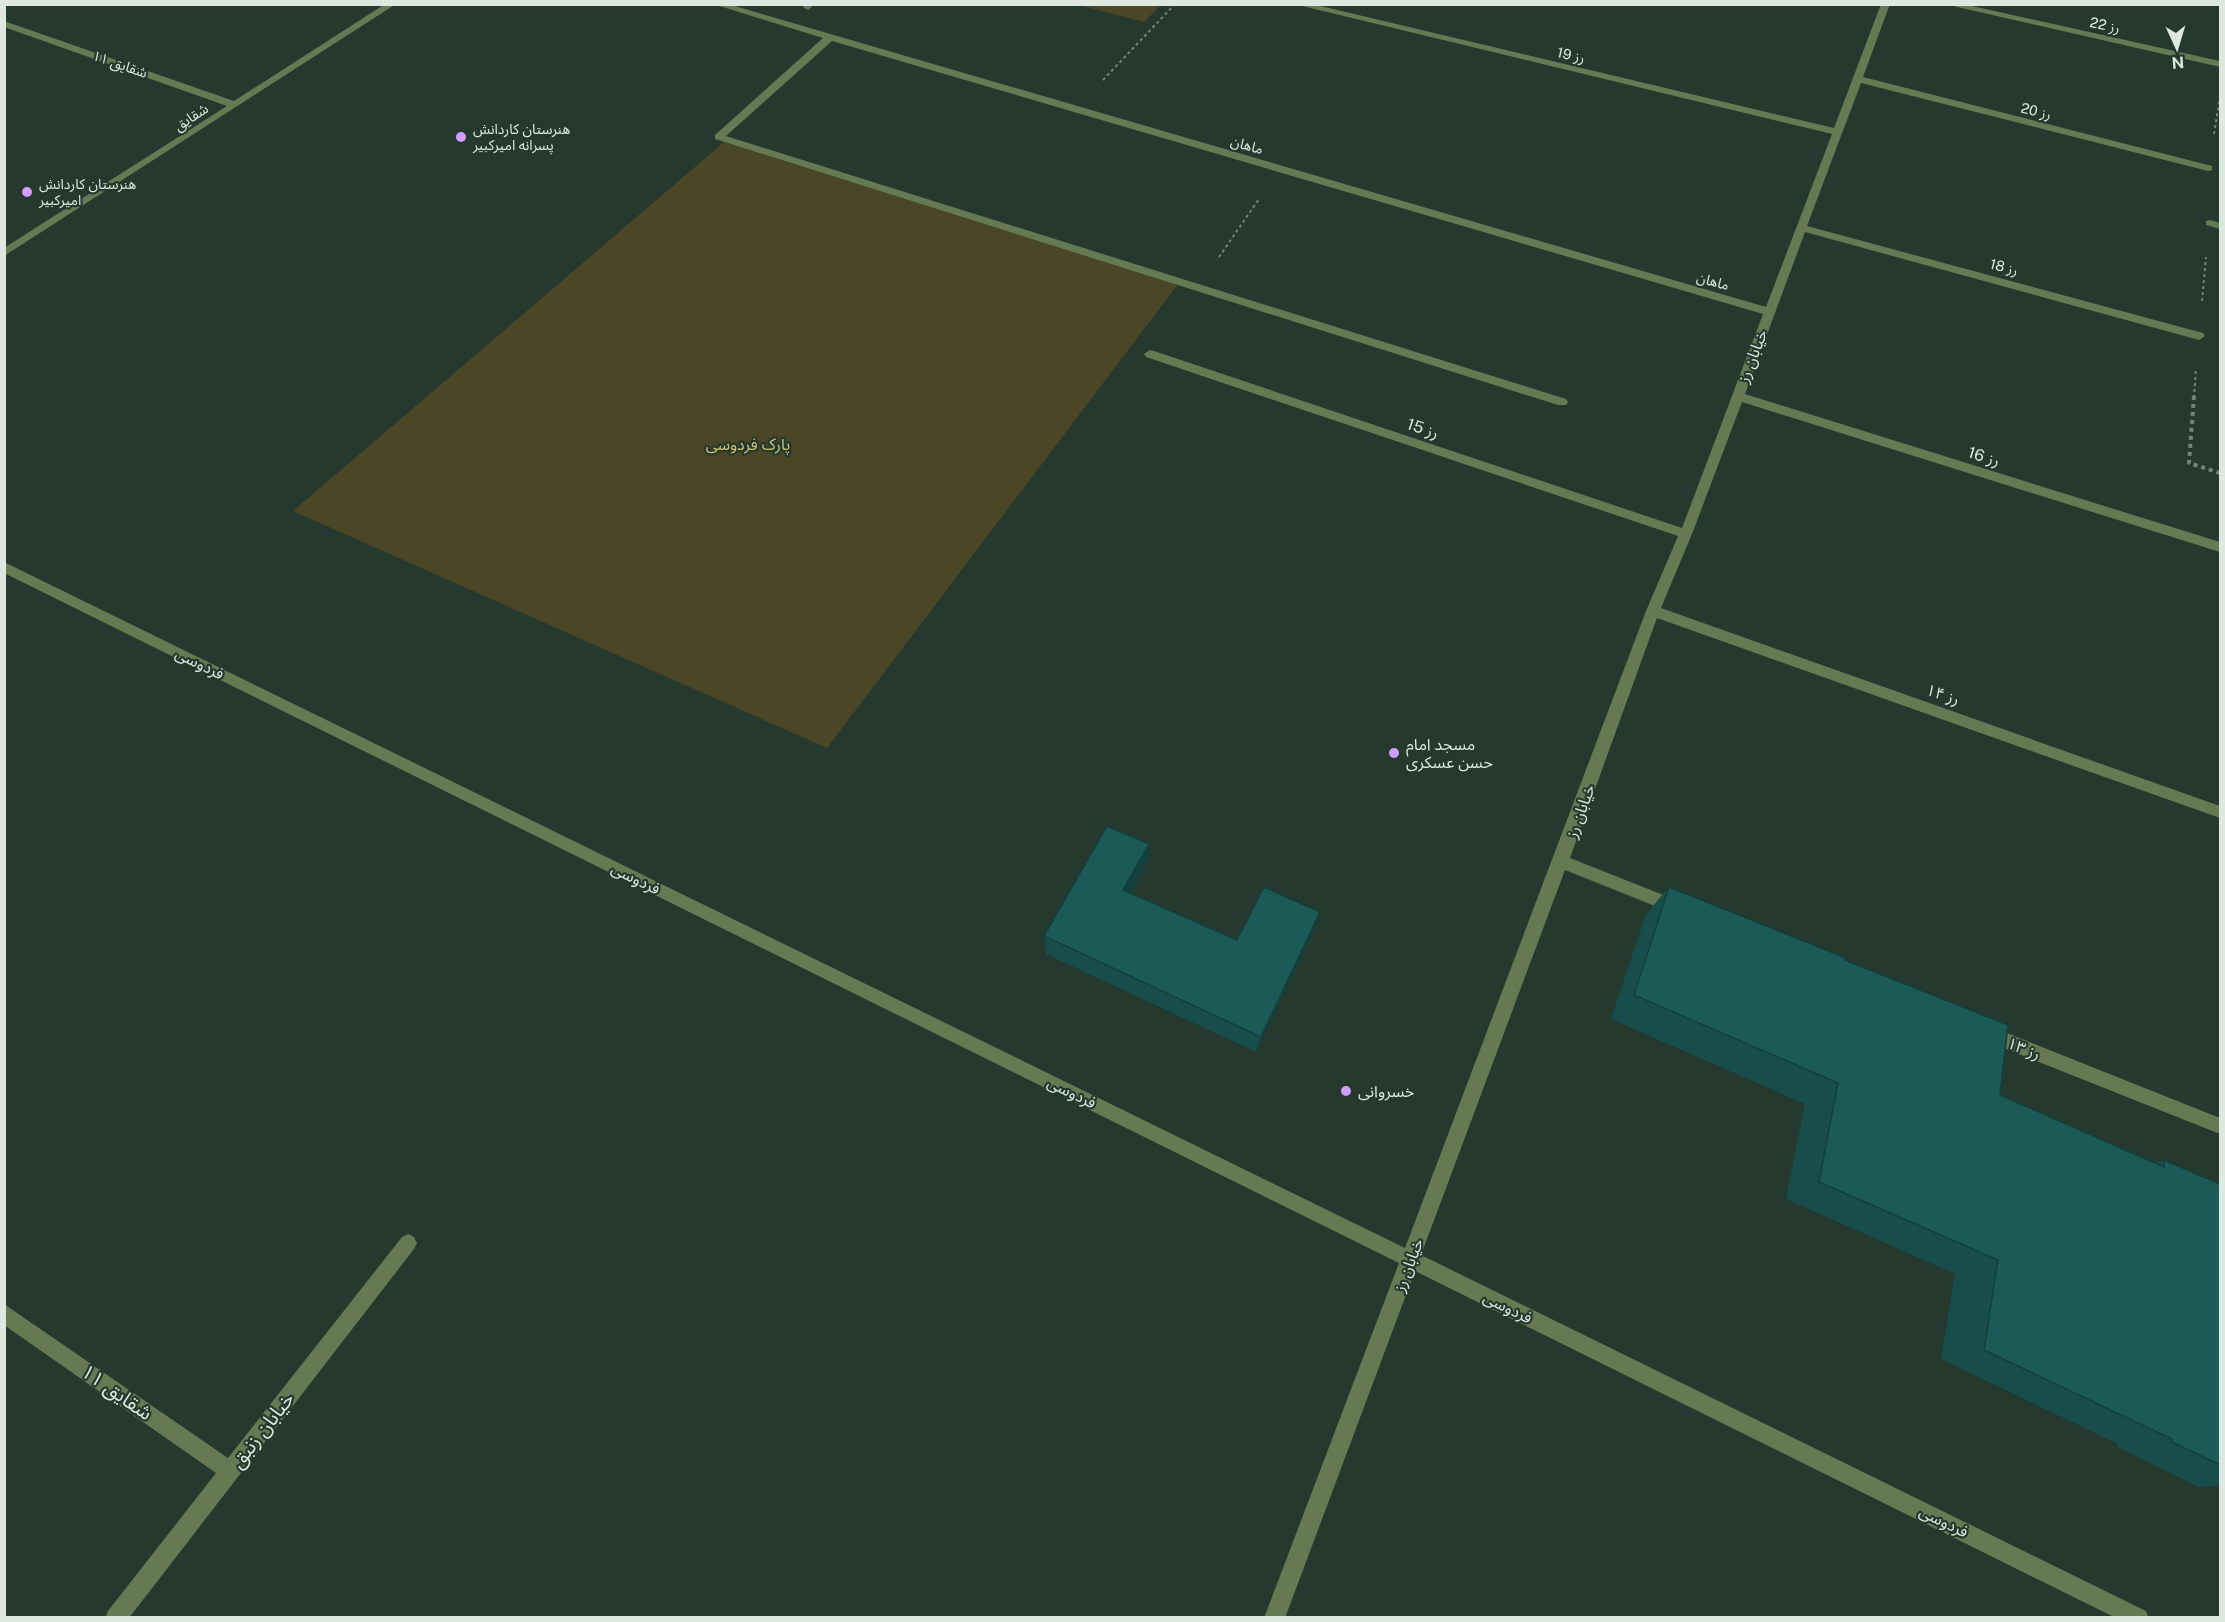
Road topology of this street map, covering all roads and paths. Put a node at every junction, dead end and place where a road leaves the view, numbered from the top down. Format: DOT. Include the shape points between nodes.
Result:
graph roads {
  1 [pos="392,4"];
  2 [pos="717,4"];
  3 [pos="1175,4"];
  4 [pos="1298,4"];
  5 [pos="1886,4"];
  6 [pos="1948,4"];
  7 [pos="4,24"];
  8 [pos="830,38"];
  9 [pos="2220,64"];
  10 [pos="1858,79"];
  11 [pos="2220,93"];
  12 [pos="235,105"];
  13 [pos="1076,109"];
  14 [pos="1838,132"];
  15 [pos="2208,168"];
  16 [pos="2215,224"];
  17 [pos="1801,228"];
  18 [pos="4,253"];
  19 [pos="1769,312"];
  20 [pos="2199,336"];
  21 [pos="1150,354"];
  22 [pos="1737,396"];
  23 [pos="1562,402"];
  24 [pos="2220,473"];
  25 [pos="1686,534"];
  26 [pos="2220,547"];
  27 [pos="4,567"];
  28 [pos="1653,611"];
  29 [pos="2220,812"];
  30 [pos="1561,861"];
  31 [pos="1693,915"];
  32 [pos="1968,1025"];
  33 [pos="2220,1126"];
  34 [pos="408,1243"];
  35 [pos="1410,1259"];
  36 [pos="4,1313"];
  37 [pos="230,1471"];
  38 [pos="115,1617"];
  39 [pos="1274,1617"];
  40 [pos="2139,1617"];
  1 -- 12 [label="street, شقایق"];
  2 -- 8 [label="street, ماهان"];
  3 -- 13 [label="path"];
  4 -- 14 [label="street, رز 19"];
  5 -- 10 [label="street, خیابان رز"];
  6 -- 9 [label="street, رز 22"];
  7 -- 12 [label="street, شقایق ۱۱"];
  8 -- 13 [label="street, ماهان"];
  8 -- 23 [label="street" via="719,137"];
  10 -- 14 [label="street, خیابان رز"];
  10 -- 15 [label="street, رز 20"];
  11 -- 15 [label="path"];
  12 -- 18 [label="street, شقایق"];
  13 -- 19 [label="street, ماهان"];
  14 -- 17 [label="street, خیابان رز"];
  16 -- 20 [label="path"];
  17 -- 19 [label="street, خیابان رز"];
  17 -- 20 [label="street, رز 18"];
  19 -- 22 [label="street, خیابان رز"];
  20 -- 24 [label="path" via="2189,463"];
  21 -- 25 [label="street, رز 15"];
  22 -- 25 [label="street, خیابان رز"];
  22 -- 26 [label="street, رز 16"];
  25 -- 28 [label="street, خیابان رز"];
  27 -- 35 [label="street, فردوسی"];
  28 -- 29 [label="street, رز ۱۴"];
  28 -- 30 [label="street, خیابان رز"];
  30 -- 31 [label="street"];
  30 -- 35 [label="street, خیابان رز"];
  32 -- 33 [label="street, رز ۱۳"];
  34 -- 37 [label="street, خیابان زنبق"];
  35 -- 39 [label="street, خیابان رز"];
  35 -- 40 [label="street, فردوسی"];
  36 -- 37 [label="street, شقایق ۱۱"];
  37 -- 38 [label="street, خیابان زنبق"];
}
